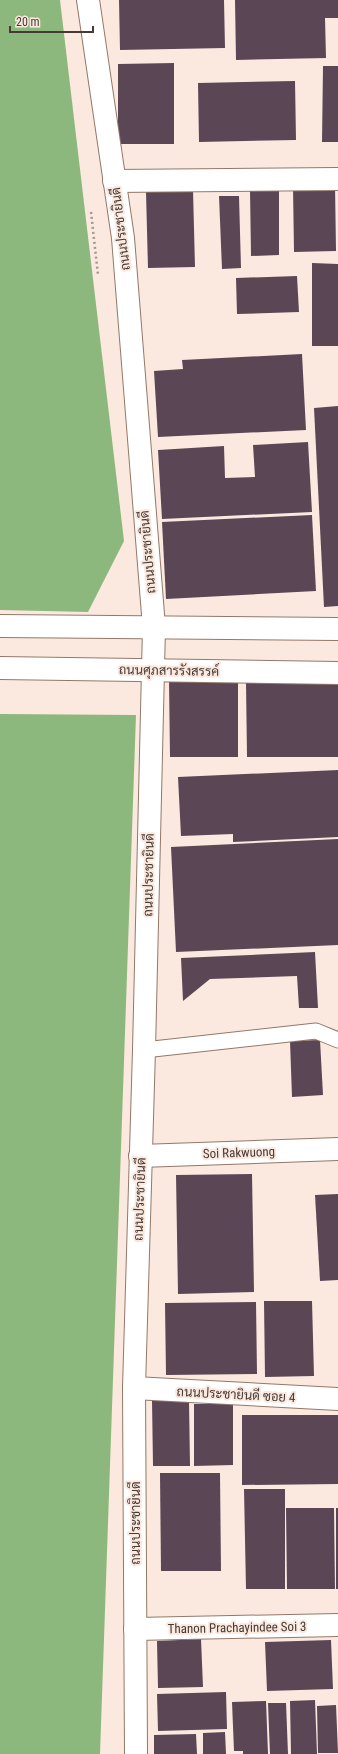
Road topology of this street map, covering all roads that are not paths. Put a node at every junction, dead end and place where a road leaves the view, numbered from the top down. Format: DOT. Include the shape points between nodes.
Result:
graph roads {
  1 [pos="88,0"];
  2 [pos="338,179"];
  3 [pos="114,181"];
  4 [pos="0,626"];
  5 [pos="154,627"];
  6 [pos="338,629"];
  7 [pos="0,668"];
  8 [pos="152,670"];
  9 [pos="338,673"];
  10 [pos="338,1040"];
  11 [pos="144,1050"];
  12 [pos="338,1149"];
  13 [pos="140,1156"];
  14 [pos="134,1388"];
  15 [pos="338,1399"];
  16 [pos="338,1625"];
  17 [pos="135,1629"];
  18 [pos="136,1754"];
  1 -- 3 [label="street, ถนนประชายินดี"];
  2 -- 3 [label="street"];
  3 -- 5 [label="street, ถนนประชายินดี" via="123,246"];
  4 -- 5 [label="street"];
  5 -- 6 [label="street"];
  5 -- 8 [label="street, ถนนประชายินดี"];
  7 -- 8 [label="street, ถนนศุภสารรังสรรค์"];
  8 -- 9 [label="street, ถนนศุภสารรังสรรค์"];
  8 -- 11 [label="street, ถนนประชายินดี"];
  10 -- 11 [label="lane" via="316,1031"];
  11 -- 13 [label="street, ถนนประชายินดี"];
  12 -- 13 [label="street, Soi Rakwuong"];
  13 -- 14 [label="street, ถนนประชายินดี"];
  14 -- 15 [label="street, ถนนประชายินดี ซอย 4"];
  14 -- 17 [label="street, ถนนประชายินดี"];
  16 -- 17 [label="street, Thanon Prachayindee Soi 3"];
  17 -- 18 [label="street, ถนนประชายินดี"];
}
